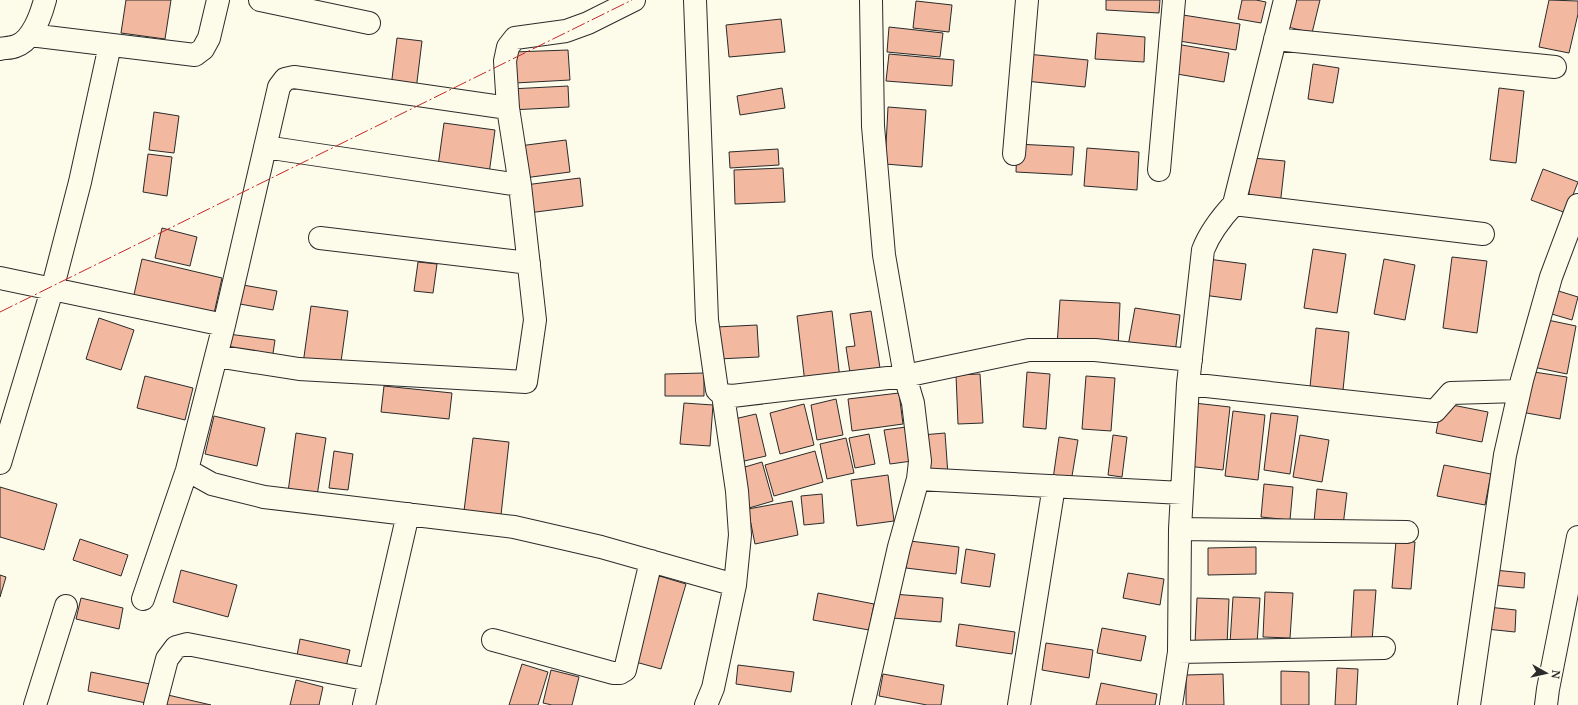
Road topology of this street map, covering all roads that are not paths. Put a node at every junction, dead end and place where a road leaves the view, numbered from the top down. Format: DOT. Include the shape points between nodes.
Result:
graph roads {
  1 [pos="45,0"];
  2 [pos="218,0"];
  3 [pos="260,0"];
  4 [pos="634,0"];
  5 [pos="695,0"];
  6 [pos="871,0"];
  7 [pos="1027,0"];
  8 [pos="1174,0"];
  9 [pos="1285,0"];
  10 [pos="369,23"];
  11 [pos="30,35"];
  12 [pos="1275,39"];
  13 [pos="110,45"];
  14 [pos="0,49"];
  15 [pos="1555,67"];
  16 [pos="508,108"];
  17 [pos="265,147"];
  18 [pos="1014,154"];
  19 [pos="1159,170"];
  20 [pos="520,185"];
  21 [pos="1234,204"];
  22 [pos="1578,204"];
  23 [pos="1483,234"];
  24 [pos="320,238"];
  25 [pos="529,263"];
  26 [pos="0,278"];
  27 [pos="52,290"];
  28 [pos="224,325"];
  29 [pos="216,356"];
  30 [pos="1191,360"];
  31 [pos="905,376"];
  32 [pos="1188,384"];
  33 [pos="1519,391"];
  34 [pos="723,395"];
  35 [pos="0,464"];
  36 [pos="186,470"];
  37 [pos="918,479"];
  38 [pos="1054,486"];
  39 [pos="1182,493"];
  40 [pos="408,514"];
  41 [pos="1180,529"];
  42 [pos="1407,532"];
  43 [pos="1578,536"];
  44 [pos="651,561"];
  45 [pos="735,585"];
  46 [pos="142,599"];
  47 [pos="66,606"];
  48 [pos="493,640"];
  49 [pos="1384,648"];
  50 [pos="1179,652"];
  51 [pos="370,680"];
  52 [pos="35,705"];
  53 [pos="155,705"];
  54 [pos="364,705"];
  55 [pos="706,705"];
  56 [pos="863,705"];
  57 [pos="1019,705"];
  58 [pos="1171,705"];
  59 [pos="1469,705"];
  60 [pos="1546,705"];
  1 -- 11 [label="street" via="41,16"];
  2 -- 13 [label="street" via="209,38 203,49 195,55"];
  3 -- 10 [label="street"];
  4 -- 16 [label="street" via="566,31 515,38 508,47 504,61"];
  5 -- 34 [label="street" via="707,320 717,390"];
  6 -- 31 [label="street" via="873,126 884,255"];
  7 -- 18 [label="street"];
  8 -- 19 [label="street"];
  9 -- 12 [label="street"];
  11 -- 13 [label="street"];
  11 -- 14 [label="street" via="17,46"];
  12 -- 15 [label="street"];
  12 -- 21 [label="street"];
  13 -- 27 [label="street" via="80,182"];
  16 -- 17 [label="street" via="294,77 285,79 279,86"];
  16 -- 20 [label="street"];
  17 -- 20 [label="street"];
  17 -- 28 [label="street"];
  20 -- 25 [label="street"];
  21 -- 23 [label="street"];
  21 -- 30 [label="street" via="1208,236 1203,250"];
  22 -- 33 [label="street" via="1551,277"];
  24 -- 25 [label="street"];
  25 -- 29 [label="street" via="535,320 526,382 299,369"];
  26 -- 27 [label="street"];
  27 -- 28 [label="street"];
  27 -- 35 [label="street"];
  28 -- 29 [label="street"];
  29 -- 36 [label="street"];
  30 -- 31 [label="street" via="1095,350 1029,350"];
  30 -- 32 [label="street"];
  31 -- 34 [label="street"];
  31 -- 37 [label="street" via="913,403 920,461"];
  32 -- 33 [label="street" via="1435,411 1450,393"];
  32 -- 39 [label="street"];
  33 -- 59 [label="street" via="1504,455"];
  34 -- 45 [label="street" via="737,491 740,535"];
  36 -- 40 [label="street" via="212,484 264,497"];
  36 -- 46 [label="street"];
  37 -- 38 [label="street"];
  37 -- 56 [label="street" via="899,547"];
  38 -- 39 [label="street"];
  38 -- 57 [label="street"];
  39 -- 41 [label="street"];
  40 -- 44 [label="street" via="514,527"];
  40 -- 51 [label="street"];
  41 -- 42 [label="street"];
  41 -- 50 [label="street"];
  43 -- 60 [label="street"];
  44 -- 45 [label="street"];
  44 -- 48 [label="street" via="625,670 620,673 612,673"];
  45 -- 55 [label="street"];
  47 -- 52 [label="street"];
  49 -- 50 [label="street"];
  50 -- 58 [label="street"];
  51 -- 53 [label="street" via="187,644 176,647 167,659"];
  51 -- 54 [label="street"];
}
